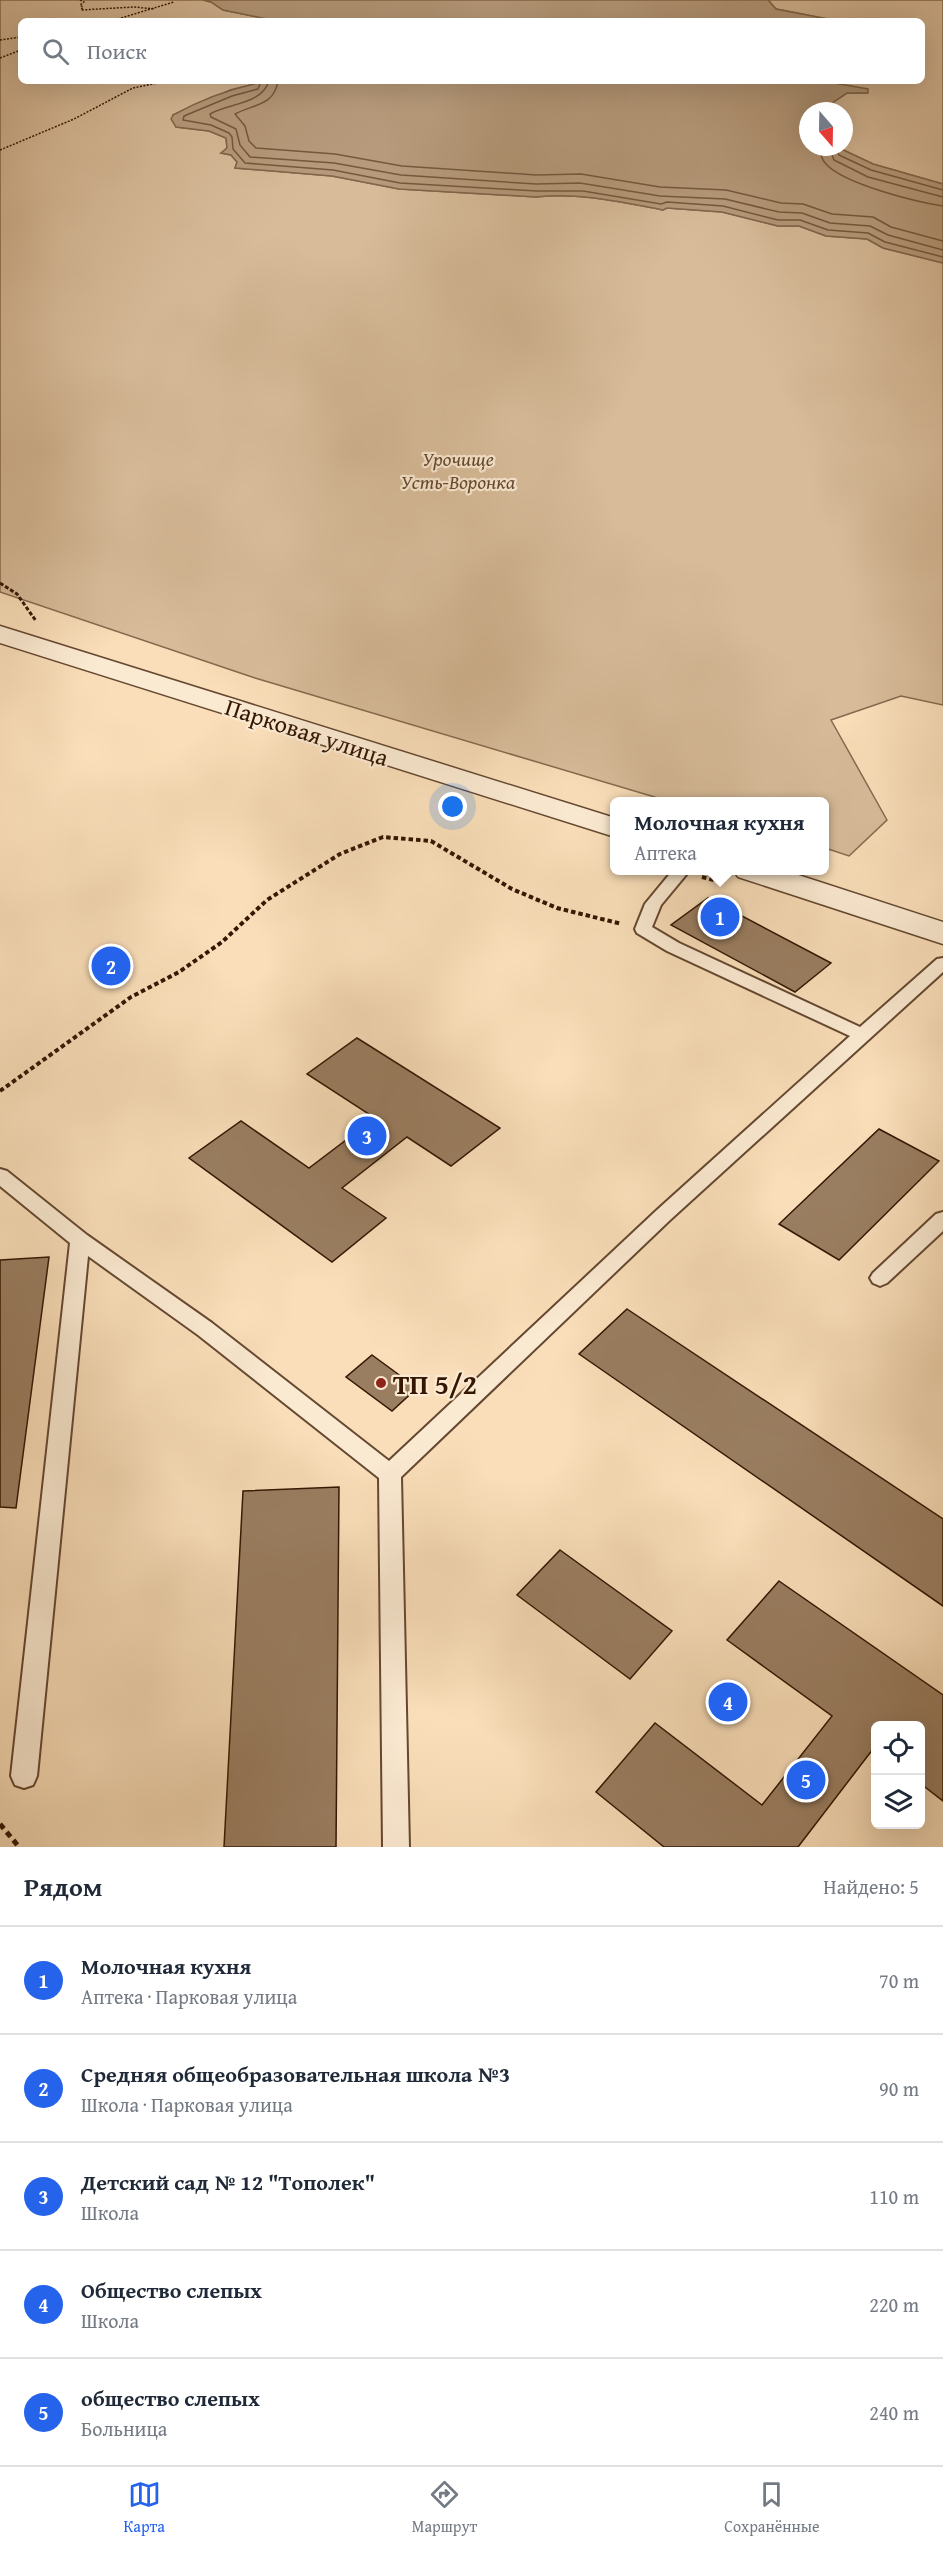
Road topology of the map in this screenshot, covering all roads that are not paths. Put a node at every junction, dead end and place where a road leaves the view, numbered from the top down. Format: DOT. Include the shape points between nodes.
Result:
graph roads {
  1 [pos="0,634"];
  2 [pos="610,826"];
  3 [pos="678,875"];
  4 [pos="764,875"];
  5 [pos="943,933"];
  6 [pos="943,963"];
  7 [pos="861,1034"];
  8 [pos="0,1176"];
  9 [pos="943,1219"];
  10 [pos="80,1240"];
  11 [pos="880,1278"];
  12 [pos="390,1474"];
  13 [pos="24,1776"];
  14 [pos="396,1847"];
  1 -- 2 [label="street, Парковая улица"];
  3 -- 7 [label="lane" via="653,904 643,929 673,947"];
  4 -- 5 [label="street"];
  6 -- 7 [label="lane"];
  7 -- 12 [label="lane" via="571,1300"];
  8 -- 10 [label="lane"];
  9 -- 11 [label="lane"];
  10 -- 12 [label="lane" via="205,1329"];
  10 -- 13 [label="lane"];
  12 -- 14 [label="lane"];
}
